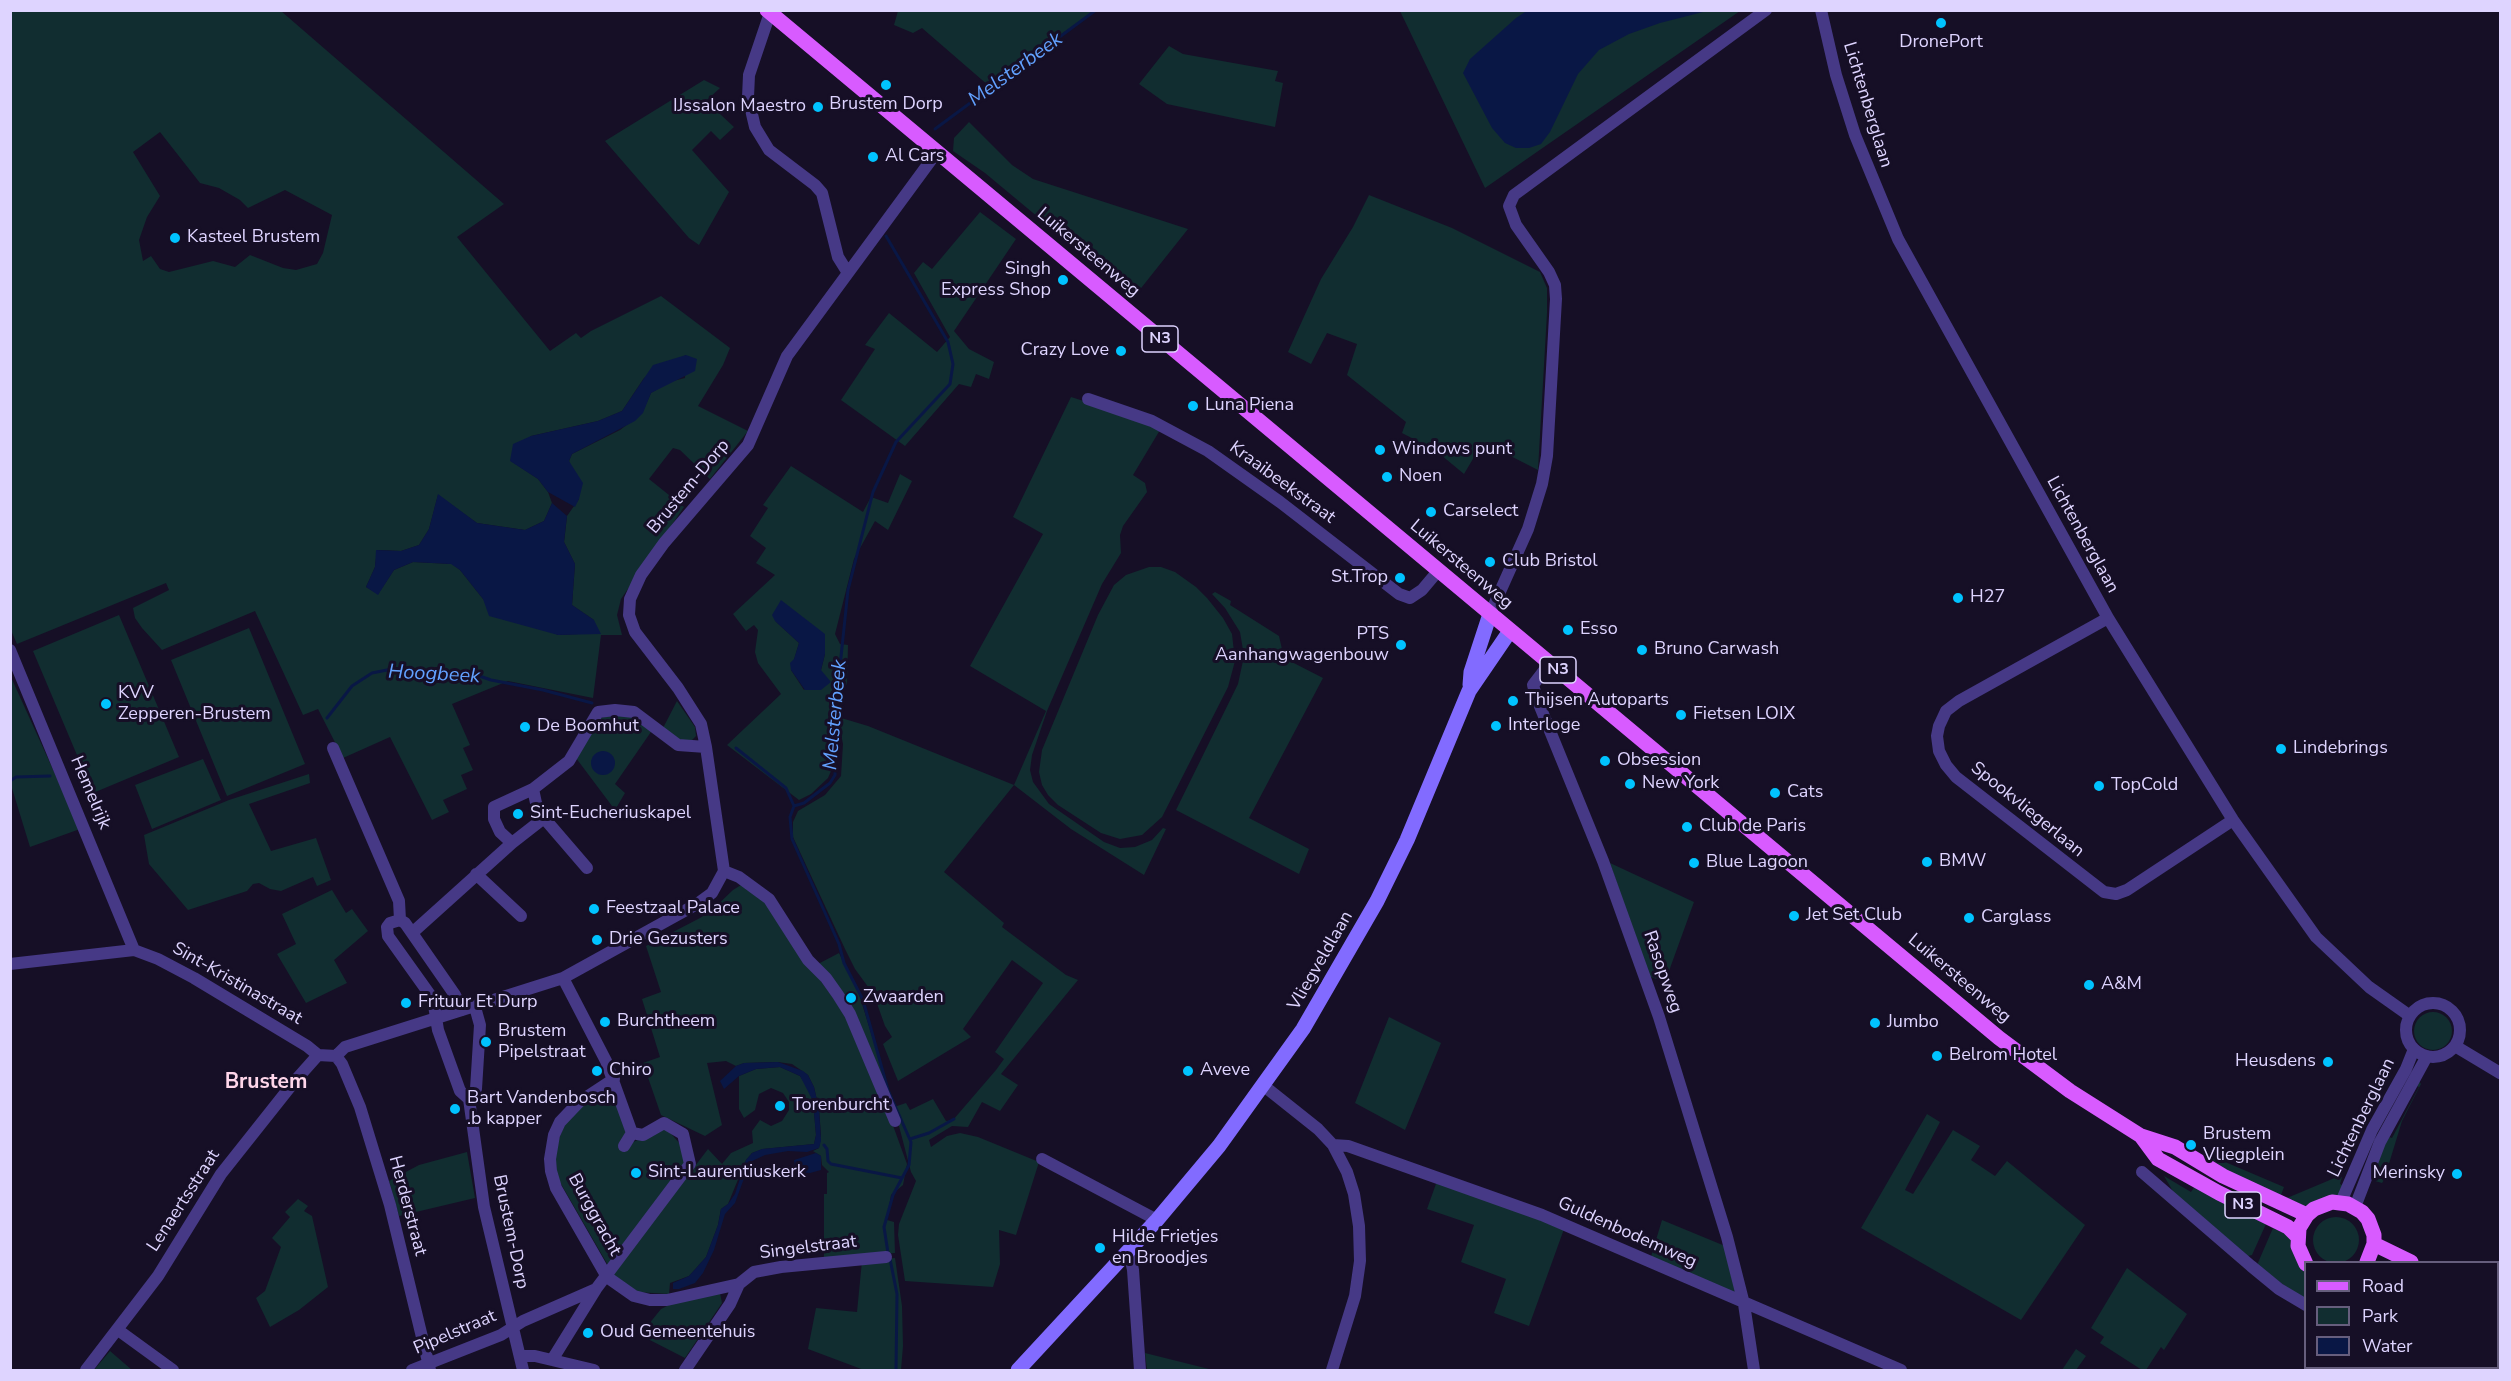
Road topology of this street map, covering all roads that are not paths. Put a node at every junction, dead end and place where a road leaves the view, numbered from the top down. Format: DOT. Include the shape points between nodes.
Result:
graph roads {
  1 [pos="1766,10"];
  2 [pos="1821,10"];
  3 [pos="769,11"];
  4 [pos="937,152"];
  5 [pos="848,273"];
  6 [pos="1088,399"];
  7 [pos="1438,571"];
  8 [pos="1490,614"];
  9 [pos="2108,618"];
  10 [pos="1510,631"];
  11 [pos="10,650"];
  12 [pos="1550,663"];
  13 [pos="1469,691"];
  14 [pos="706,747"];
  15 [pos="333,748"];
  16 [pos="533,789"];
  17 [pos="544,818"];
  18 [pos="2234,820"];
  19 [pos="512,843"];
  20 [pos="586,868"];
  21 [pos="724,871"];
  22 [pos="476,874"];
  23 [pos="521,916"];
  24 [pos="400,920"];
  25 [pos="412,933"];
  26 [pos="134,950"];
  27 [pos="10,964"];
  28 [pos="563,978"];
  29 [pos="475,1007"];
  30 [pos="462,1010"];
  31 [pos="2410,1016"];
  32 [pos="436,1017"];
  33 [pos="2454,1046"];
  34 [pos="2414,1049"];
  35 [pos="318,1055"];
  36 [pos="336,1056"];
  37 [pos="2427,1056"];
  38 [pos="2500,1073"];
  39 [pos="614,1079"];
  40 [pos="1264,1086"];
  41 [pos="469,1099"];
  42 [pos="895,1121"];
  43 [pos="632,1133"];
  44 [pos="2141,1136"];
  45 [pos="1333,1145"];
  46 [pos="624,1146"];
  47 [pos="1042,1159"];
  48 [pos="2142,1172"];
  49 [pos="2348,1205"];
  50 [pos="2307,1215"];
  51 [pos="1157,1220"];
  52 [pos="2298,1236"];
  53 [pos="2374,1244"];
  54 [pos="1129,1250"];
  55 [pos="886,1257"];
  56 [pos="2305,1261"];
  57 [pos="2368,1261"];
  58 [pos="2407,1261"];
  59 [pos="607,1277"];
  60 [pos="739,1284"];
  61 [pos="597,1289"];
  62 [pos="1744,1304"];
  63 [pos="2304,1304"];
  64 [pos="512,1327"];
  65 [pos="118,1330"];
  66 [pos="520,1356"];
  67 [pos="552,1360"];
  68 [pos="429,1367"];
  69 [pos="86,1371"];
  70 [pos="173,1371"];
  71 [pos="412,1371"];
  72 [pos="523,1371"];
  73 [pos="594,1371"];
  74 [pos="685,1371"];
  75 [pos="1018,1371"];
  76 [pos="1140,1371"];
  77 [pos="1332,1371"];
  78 [pos="1754,1371"];
  79 [pos="1901,1371"];
  1 -- 8 [label="street" via="1514,195 1509,206 1516,225 1549,272 1556,299 1542,484 1528,530"];
  2 -- 9 [label="street, Lichtenberglaan" via="1855,135 1898,239"];
  3 -- 4 [label="main road, Luikersteenweg / N3"];
  3 -- 5 [label="street" via="749,75 748,97 755,127 769,150 822,193 838,257"];
  4 -- 5 [label="street, Brustem-Dorp"];
  4 -- 7 [label="main road, Luikersteenweg / N3"];
  5 -- 14 [label="street, Brustem-Dorp" via="787,356 748,445 683,520 632,593 629,615 635,632 692,708"];
  6 -- 7 [label="street, Kraaibeekstraat" via="1152,421 1208,451 1399,594 1410,598"];
  7 -- 8 [label="main road, Luikersteenweg / N3"];
  8 -- 10 [label="main road, Luikersteenweg / N3"];
  8 -- 13 [label="main road, Vliegveldlaan" via="1471,672"];
  9 -- 18 [label="street, Lichtenberglaan"];
  9 -- 18 [label="street, Spookvliegerlaan" via="1946,711 1937,736 1946,765 1956,777 2104,892 2116,894 2127,890"];
  10 -- 12 [label="main road, Luikersteenweg / N3"];
  10 -- 13 [label="main road, Vliegveldlaan"];
  11 -- 26 [label="street, Hemelrijk"];
  12 -- 44 [label="main road, Luikersteenweg / N3" via="1964,1010 2070,1091"];
  12 -- 62 [label="street, Rasopweg" via="1533,685 1536,699 1634,943 1728,1237"];
  13 -- 40 [label="main road, Vliegveldlaan" via="1377,901 1319,1004"];
  14 -- 16 [label="street" via="678,745 634,712 603,710 598,712 569,761"];
  14 -- 21 [label="street, Brustem-Dorp"];
  15 -- 24 [label="street" via="399,901"];
  16 -- 17 [label="street"];
  16 -- 19 [label="street" via="494,807 500,832"];
  17 -- 19 [label="street"];
  17 -- 20 [label="street"];
  18 -- 31 [label="street, Lichtenberglaan" via="2316,937 2369,987"];
  19 -- 22 [label="street"];
  21 -- 28 [label="street" via="705,900"];
  21 -- 42 [label="street" via="769,899 808,960 838,995"];
  22 -- 23 [label="street"];
  22 -- 25 [label="street"];
  24 -- 25 [label="street"];
  24 -- 32 [label="street, Brustem-Dorp" via="388,925 388,936 433,999"];
  25 -- 30 [label="street"];
  26 -- 27 [label="street"];
  26 -- 35 [label="street, Sint-Kristinastraat" via="194,978"];
  28 -- 29 [label="street"];
  28 -- 39 [label="street"];
  29 -- 30 [label="street"];
  29 -- 41 [label="street, Brustem-Dorp" via="480,1025 476,1089"];
  30 -- 32 [label="street"];
  31 -- 33 [label="street" via="2423,1005 2447,1007 2460,1027"];
  31 -- 34 [label="street" via="2406,1034"];
  32 -- 36 [label="street" via="345,1047"];
  32 -- 41 [label="street, Brustem-Dorp" via="460,1091"];
  33 -- 37 [label="street" via="2444,1054"];
  33 -- 38 [label="street"];
  34 -- 37 [label="street"];
  34 -- 49 [label="street, Lichtenberglaan" via="2372,1130"];
  35 -- 36 [label="street"];
  35 -- 65 [label="street, Lenaertsstraat" via="221,1174 158,1276"];
  36 -- 68 [label="street, Herderstraat" via="360,1107 390,1205"];
  37 -- 49 [label="street, Lichtenberglaan"];
  39 -- 43 [label="street"];
  39 -- 59 [label="street, Burggracht" via="579,1102 560,1122 550,1159 556,1188"];
  40 -- 45 [label="street"];
  40 -- 51 [label="main road, Vliegveldlaan"];
  41 -- 64 [label="street, Brustem-Dorp" via="484,1207"];
  43 -- 46 [label="street"];
  43 -- 59 [label="street, Burggracht" via="643,1135 664,1123 683,1134 690,1164"];
  44 -- 50 [label="main road, Luikersteenweg / N3" via="2175,1147 2223,1176"];
  44 -- 52 [label="main road, Luikersteenweg / N3" via="2165,1163 2288,1227"];
  45 -- 62 [label="street, Guldenbodemweg" via="1348,1146 1542,1215"];
  45 -- 77 [label="street" via="1354,1194 1360,1261 1355,1296"];
  47 -- 51 [label="street"];
  48 -- 63 [label="street" via="2258,1271"];
  49 -- 50 [label="main road" via="2322,1204"];
  49 -- 53 [label="main road" via="2362,1212 2372,1227"];
  50 -- 52 [label="main road"];
  51 -- 54 [label="main road, Vliegveldlaan"];
  52 -- 56 [label="main road"];
  53 -- 57 [label="main road"];
  53 -- 58 [label="main road"];
  54 -- 75 [label="main road, Vliegveldlaan"];
  54 -- 76 [label="street"];
  55 -- 60 [label="street, Singelstraat" via="781,1267 754,1272"];
  59 -- 60 [label="street, Singelstraat" via="634,1296 667,1300"];
  59 -- 61 [label="street"];
  60 -- 74 [label="street"];
  61 -- 64 [label="street"];
  61 -- 67 [label="street"];
  62 -- 78 [label="street, Rasopweg"];
  62 -- 79 [label="street, Guldenbodemweg"];
  64 -- 66 [label="street, Brustem-Dorp"];
  64 -- 68 [label="street, Pipelstraat"];
  65 -- 69 [label="street, Lenaertsstraat"];
  65 -- 70 [label="street"];
  66 -- 67 [label="street"];
  66 -- 72 [label="street, Brustem-Dorp"];
  67 -- 73 [label="street"];
  68 -- 71 [label="street, Pipelstraat"];
}
